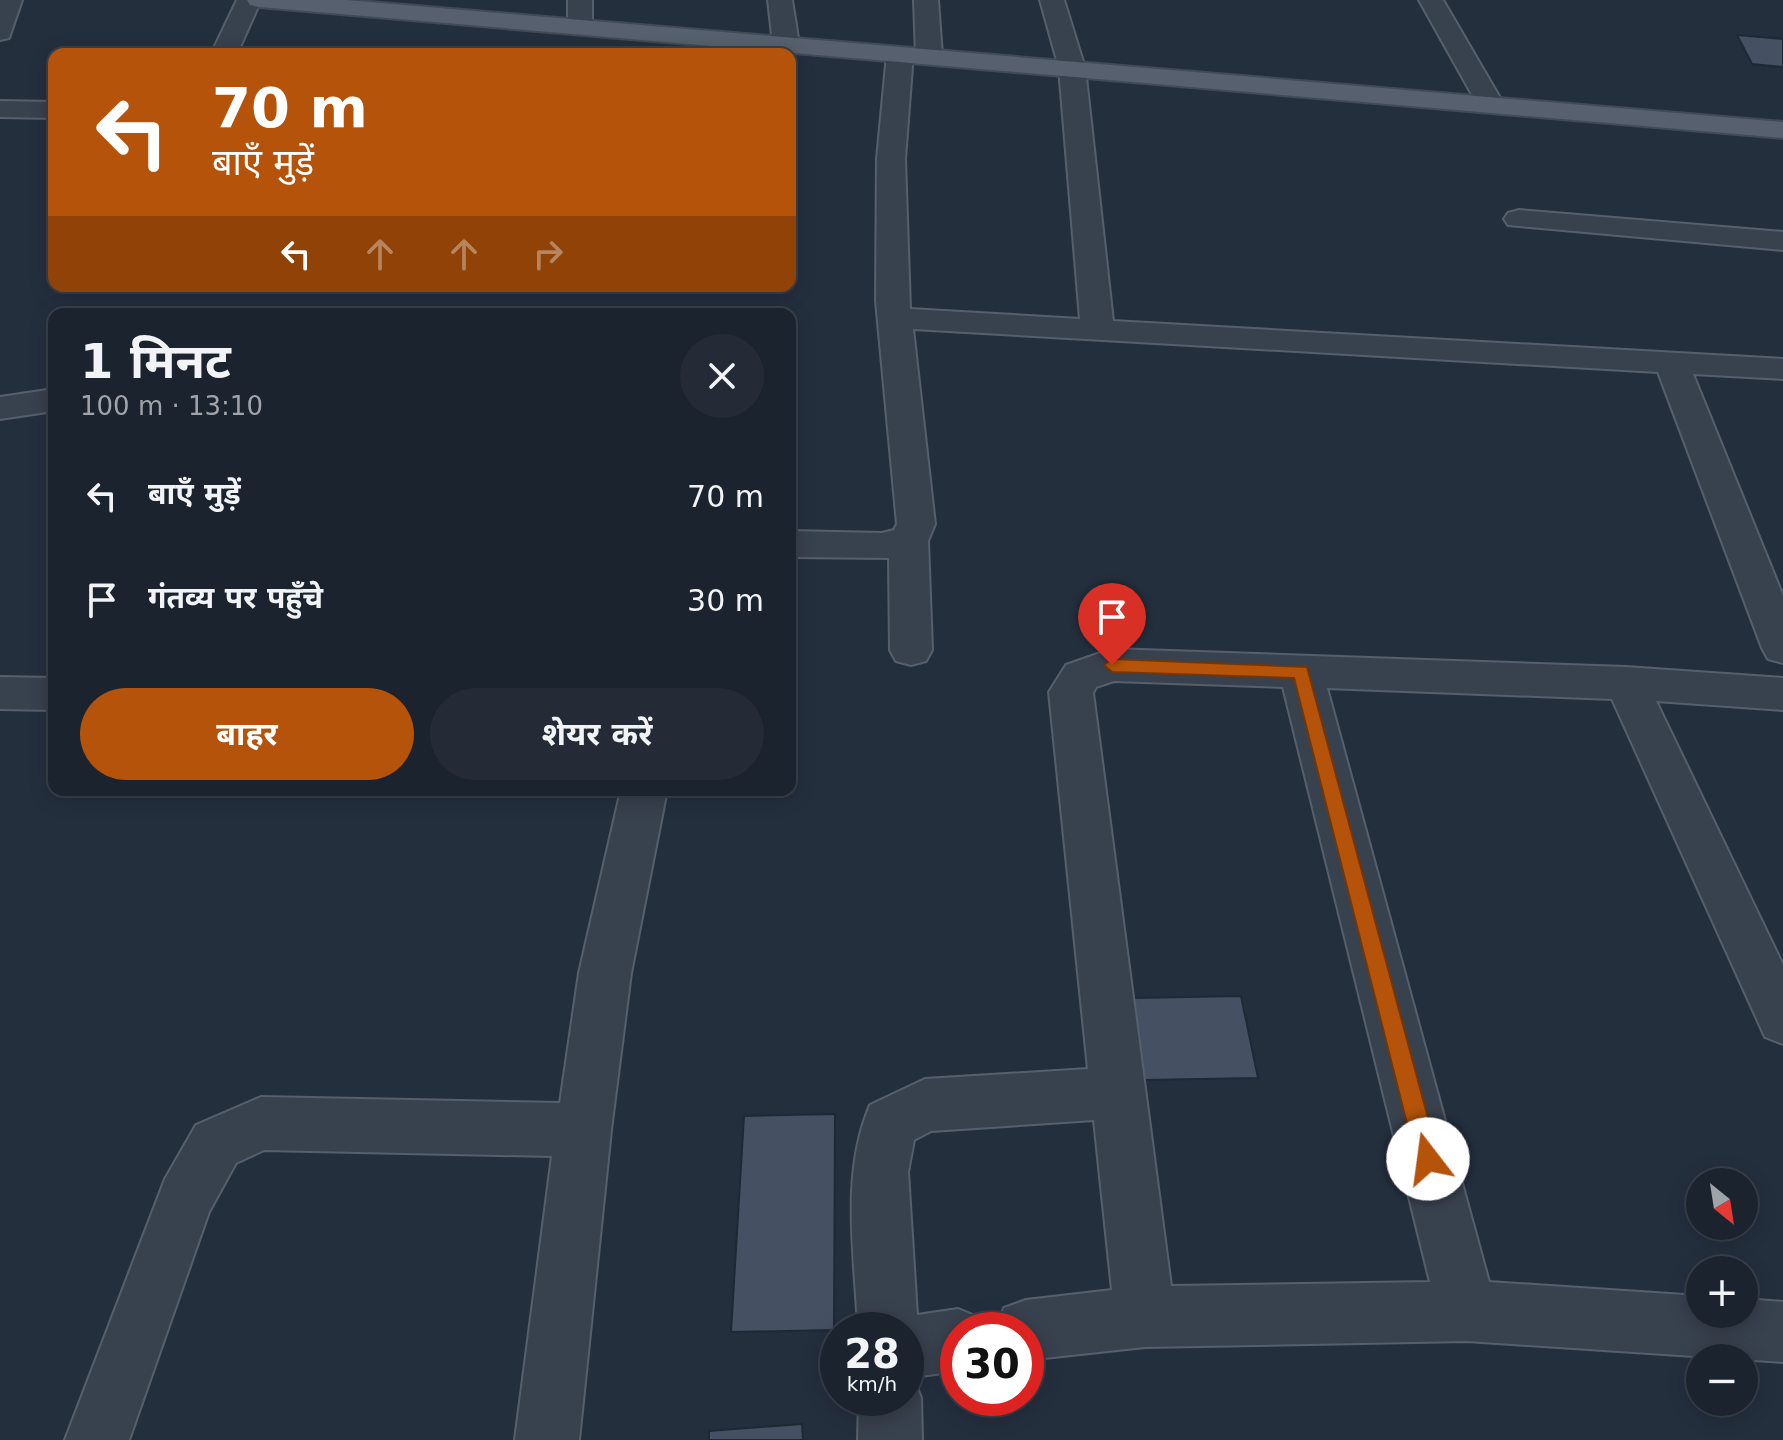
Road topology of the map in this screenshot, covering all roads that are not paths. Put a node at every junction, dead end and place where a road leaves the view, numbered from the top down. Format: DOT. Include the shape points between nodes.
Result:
graph roads {
  1 [pos="10,0"];
  2 [pos="249,0"];
  3 [pos="259,0"];
  4 [pos="580,0"];
  5 [pos="780,0"];
  6 [pos="926,0"];
  7 [pos="1052,0"];
  8 [pos="1431,0"];
  9 [pos="580,27"];
  10 [pos="0,33"];
  11 [pos="786,44"];
  12 [pos="227,48"];
  13 [pos="914,55"];
  14 [pos="1072,68"];
  15 [pos="1490,103"];
  16 [pos="48,111"];
  17 [pos="3,116"];
  18 [pos="1783,130"];
  19 [pos="1519,219"];
  20 [pos="1783,241"];
  21 [pos="895,318"];
  22 [pos="1097,328"];
  23 [pos="1671,362"];
  24 [pos="1783,369"];
  25 [pos="48,401"];
  26 [pos="0,408"];
  27 [pos="908,541"];
  28 [pos="796,544"];
  29 [pos="1783,648"];
  30 [pos="911,650"];
  31 [pos="1301,672"];
  32 [pos="1626,683"];
  33 [pos="0,693"];
  34 [pos="48,694"];
  35 [pos="1783,694"];
  36 [pos="643,796"];
  37 [pos="1783,1020"];
  38 [pos="1118,1093"];
  39 [pos="583,1130"];
  40 [pos="1467,1311"];
  41 [pos="887,1312"];
  42 [pos="1145,1317"];
  43 [pos="1044,1328"];
  44 [pos="1783,1332"];
  45 [pos="890,1416"];
  46 [pos="97,1440"];
  47 [pos="547,1440"];
  48 [pos="890,1440"];
  1 -- 10 [label="street"];
  2 -- 12 [label="street"];
  3 -- 9 [label="main road"];
  4 -- 9 [label="street"];
  5 -- 11 [label="street"];
  6 -- 13 [label="street"];
  7 -- 14 [label="street"];
  8 -- 15 [label="street"];
  9 -- 11 [label="main road"];
  11 -- 13 [label="main road"];
  13 -- 14 [label="main road"];
  13 -- 21 [label="street" via="891,159"];
  14 -- 15 [label="main road"];
  14 -- 22 [label="street"];
  15 -- 18 [label="main road"];
  16 -- 17 [label="street"];
  19 -- 20 [label="street"];
  21 -- 22 [label="street"];
  21 -- 27 [label="street" via="916,524"];
  22 -- 23 [label="street"];
  23 -- 24 [label="street"];
  23 -- 29 [label="street"];
  25 -- 26 [label="street"];
  27 -- 28 [label="street" via="882,546"];
  27 -- 30 [label="street"];
  31 -- 32 [label="street"];
  31 -- 38 [label="street" via="1112,665 1081,676 1071,692"];
  31 -- 40 [label="street"];
  32 -- 35 [label="street"];
  32 -- 37 [label="street"];
  33 -- 34 [label="street"];
  36 -- 39 [label="street" via="605,973"];
  38 -- 41 [label="street" via="925,1105 890,1124 880,1172"];
  38 -- 42 [label="street"];
  39 -- 46 [label="street" via="261,1123 216,1144 185,1199"];
  39 -- 47 [label="street"];
  40 -- 42 [label="street"];
  40 -- 44 [label="street"];
  42 -- 43 [label="street"];
  45 -- 48 [label="street"];
}
